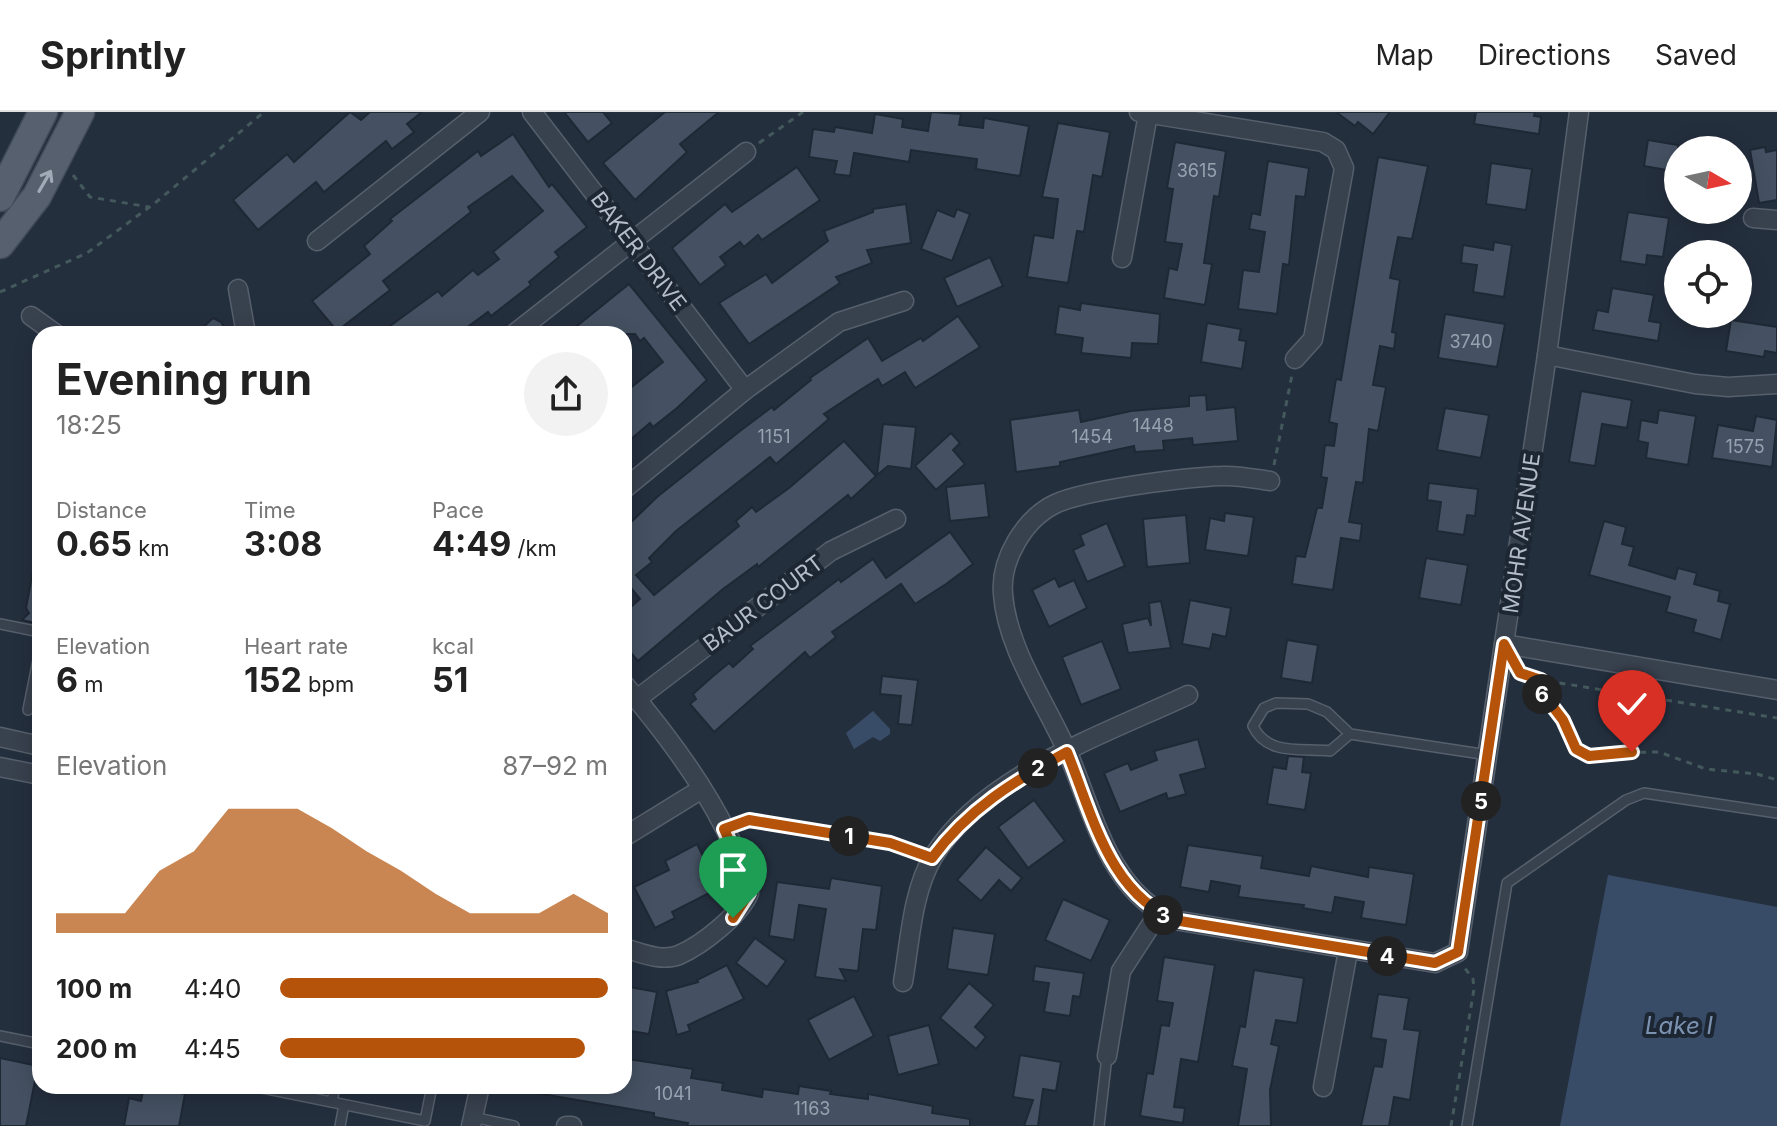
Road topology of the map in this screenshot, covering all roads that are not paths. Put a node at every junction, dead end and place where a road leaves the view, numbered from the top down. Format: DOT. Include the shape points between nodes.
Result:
graph roads {
  1 [pos="43,112"];
  2 [pos="80,112"];
  3 [pos="480,112"];
  4 [pos="532,112"];
  5 [pos="1579,112"];
  6 [pos="1143,113"];
  7 [pos="746,152"];
  8 [pos="0,197"];
  9 [pos="1753,218"];
  10 [pos="1777,220"];
  11 [pos="631,239"];
  12 [pos="317,241"];
  13 [pos="0,244"];
  14 [pos="1122,258"];
  15 [pos="238,289"];
  16 [pos="904,301"];
  17 [pos="31,316"];
  18 [pos="45,326"];
  19 [pos="245,326"];
  20 [pos="524,326"];
  21 [pos="1547,355"];
  22 [pos="1295,359"];
  23 [pos="1777,384"];
  24 [pos="745,390"];
  25 [pos="1270,481"];
  26 [pos="632,482"];
  27 [pos="896,519"];
  28 [pos="0,624"];
  29 [pos="32,630"];
  30 [pos="1504,644"];
  31 [pos="32,690"];
  32 [pos="1777,690"];
  33 [pos="632,693"];
  34 [pos="1188,695"];
  35 [pos="637,699"];
  36 [pos="28,710"];
  37 [pos="1350,734"];
  38 [pos="0,737"];
  39 [pos="32,744"];
  40 [pos="1067,752"];
  41 [pos="1488,755"];
  42 [pos="0,767"];
  43 [pos="32,773"];
  44 [pos="700,790"];
  45 [pos="660,813"];
  46 [pos="1777,813"];
  47 [pos="632,820"];
  48 [pos="724,829"];
  49 [pos="632,832"];
  50 [pos="932,858"];
  51 [pos="1158,914"];
  52 [pos="632,950"];
  53 [pos="1348,951"];
  54 [pos="903,982"];
  55 [pos="0,1036"];
  56 [pos="32,1042"];
  57 [pos="1107,1056"];
  58 [pos="1323,1087"];
  59 [pos="292,1094"];
  60 [pos="334,1094"];
  61 [pos="430,1094"];
  62 [pos="478,1094"];
  63 [pos="332,1102"];
  64 [pos="344,1105"];
  65 [pos="472,1122"];
  66 [pos="340,1126"];
  67 [pos="514,1126"];
  68 [pos="1099,1126"];
  69 [pos="1467,1126"];
  1 -- 8 [label="main road"];
  13 -- 2 [label="main road, one-way" via="37,196"];
  3 -- 12 [label="street"];
  4 -- 11 [label="street, BAKER DRIVE"];
  5 -- 21 [label="street, MOHR AVENUE"];
  6 -- 14 [label="street"];
  6 -- 22 [label="street" via="1323,142 1336,150 1344,168 1313,339"];
  7 -- 11 [label="street"];
  9 -- 10 [label="street"];
  11 -- 20 [label="street"];
  11 -- 24 [label="street, BAKER DRIVE"];
  15 -- 19 [label="street"];
  16 -- 24 [label="street" via="839,322"];
  17 -- 18 [label="street"];
  21 -- 23 [label="street" via="1695,384"];
  21 -- 30 [label="street, MOHR AVENUE"];
  24 -- 26 [label="street"];
  25 -- 40 [label="street" via="1223,476 1092,493 1054,505 1029,523 1008,557 1002,591 1009,629"];
  27 -- 35 [label="street, BAUR COURT" via="831,551"];
  28 -- 29 [label="lane"];
  30 -- 32 [label="street"];
  30 -- 41 [label="street, MOHR AVENUE"];
  31 -- 36 [label="lane"];
  33 -- 35 [label="street"];
  34 -- 40 [label="street"];
  35 -- 44 [label="street"];
  37 -- 37 [label="lane" via="1327,712 1308,704 1276,703 1264,708 1253,726 1259,740 1273,748 1330,751"];
  37 -- 41 [label="lane"];
  38 -- 39 [label="street"];
  40 -- 50 [label="street" via="1003,787 955,828"];
  40 -- 51 [label="street" via="1114,867"];
  41 -- 53 [label="street, MOHR AVENUE" via="1457,953 1435,963"];
  42 -- 43 [label="street"];
  44 -- 45 [label="street"];
  44 -- 48 [label="street"];
  45 -- 47 [label="street"];
  45 -- 49 [label="street"];
  46 -- 69 [label="lane" via="1644,793 1626,800 1507,883"];
  48 -- 50 [label="lane" via="749,820 890,843"];
  48 -- 52 [label="street" via="745,876 749,893 744,906 678,955 655,957"];
  50 -- 54 [label="street" via="921,885"];
  51 -- 53 [label="street"];
  51 -- 57 [label="street" via="1121,971"];
  53 -- 58 [label="street"];
  55 -- 56 [label="lane"];
  57 -- 68 [label="lane"];
  59 -- 63 [label="lane"];
  60 -- 63 [label="lane"];
  61 -- 64 [label="lane" via="425,1121"];
  62 -- 65 [label="street"];
  63 -- 64 [label="lane"];
  64 -- 66 [label="lane"];
  65 -- 67 [label="lane"];
}
